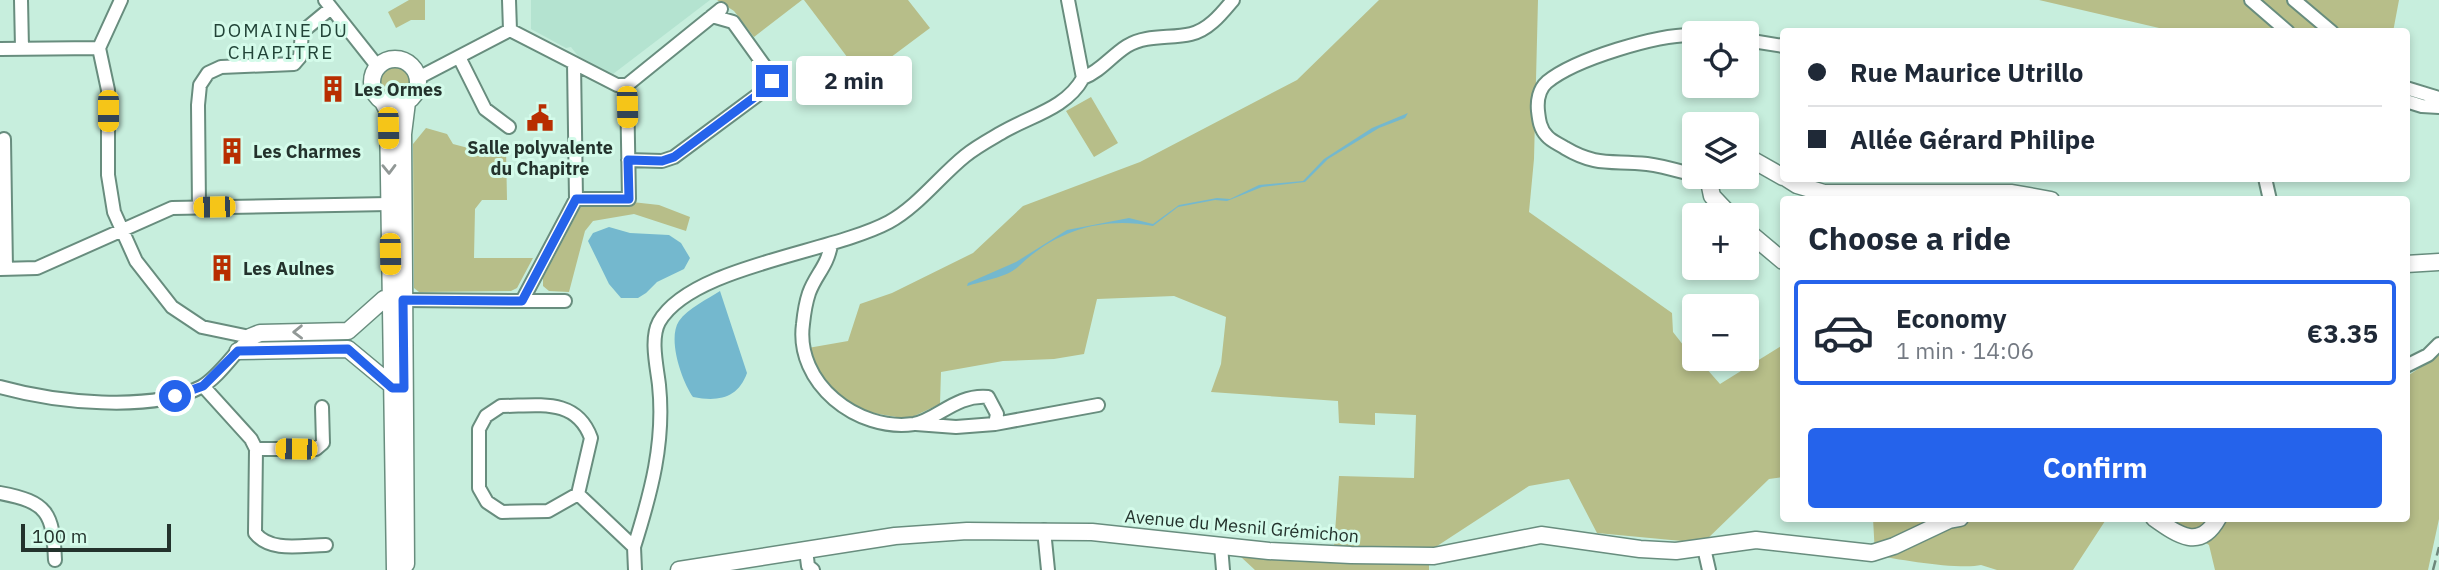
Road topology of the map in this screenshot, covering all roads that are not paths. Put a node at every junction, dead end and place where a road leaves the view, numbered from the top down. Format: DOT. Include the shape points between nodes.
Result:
graph roads {
  1 [pos="20,0"];
  2 [pos="121,0"];
  3 [pos="509,0"];
  4 [pos="1068,0"];
  5 [pos="1233,0"];
  6 [pos="2251,0"];
  7 [pos="2294,0"];
  8 [pos="328,4"];
  9 [pos="2283,28"];
  10 [pos="2327,28"];
  11 [pos="510,30"];
  12 [pos="1682,34"];
  13 [pos="1759,42"];
  14 [pos="1780,46"];
  15 [pos="22,48"];
  16 [pos="99,48"];
  17 [pos="0,49"];
  18 [pos="459,57"];
  19 [pos="574,63"];
  20 [pos="378,67"];
  21 [pos="418,78"];
  22 [pos="1083,78"];
  23 [pos="627,85"];
  24 [pos="2410,89"];
  25 [pos="2439,98"];
  26 [pos="383,102"];
  27 [pos="407,102"];
  28 [pos="2410,102"];
  29 [pos="2439,107"];
  30 [pos="509,127"];
  31 [pos="4,139"];
  32 [pos="628,160"];
  33 [pos="1759,163"];
  34 [pos="1682,172"];
  35 [pos="1780,175"];
  36 [pos="1792,182"];
  37 [pos="1708,189"];
  38 [pos="2029,196"];
  39 [pos="576,199"];
  40 [pos="1719,203"];
  41 [pos="389,204"];
  42 [pos="199,207"];
  43 [pos="122,229"];
  44 [pos="1759,241"];
  45 [pos="831,245"];
  46 [pos="1780,258"];
  47 [pos="2439,262"];
  48 [pos="2410,264"];
  49 [pos="3,269"];
  50 [pos="397,299"];
  51 [pos="565,300"];
  52 [pos="522,301"];
  53 [pos="348,331"];
  54 [pos="250,337"];
  55 [pos="2439,344"];
  56 [pos="348,349"];
  57 [pos="238,351"];
  58 [pos="2410,364"];
  59 [pos="203,386"];
  60 [pos="0,387"];
  61 [pos="398,388"];
  62 [pos="1098,405"];
  63 [pos="322,407"];
  64 [pos="916,424"];
  65 [pos="995,424"];
  66 [pos="256,449"];
  67 [pos="0,493"];
  68 [pos="578,494"];
  69 [pos="1945,522"];
  70 [pos="2161,522"];
  71 [pos="2216,522"];
  72 [pos="1044,530"];
  73 [pos="326,545"];
  74 [pos="1221,546"];
  75 [pos="634,547"];
  76 [pos="1704,548"];
  77 [pos="54,560"];
  78 [pos="808,564"];
  79 [pos="395,570"];
  80 [pos="406,570"];
  81 [pos="635,570"];
  82 [pos="679,570"];
  83 [pos="1048,570"];
  84 [pos="1223,570"];
  85 [pos="1709,570"];
  1 -- 15 [label="street"];
  2 -- 16 [label="street"];
  3 -- 11 [label="street"];
  4 -- 22 [label="street"];
  5 -- 22 [label="street" via="1215,21 1194,34 1147,38"];
  6 -- 9 [label="street"];
  7 -- 10 [label="street"];
  8 -- 20 [label="street"];
  8 -- 42 [label="street" via="302,32 300,57 294,64 221,67 208,73 200,85"];
  11 -- 18 [label="street"];
  11 -- 19 [label="street"];
  12 -- 34 [label="street" via="1633,44 1563,72 1546,83 1538,106 1539,124 1547,137 1585,160 1647,164"];
  13 -- 14 [label="street"];
  15 -- 16 [label="street"];
  15 -- 17 [label="street"];
  16 -- 43 [label="street" via="108,90 108,175"];
  18 -- 21 [label="street"];
  18 -- 30 [label="street" via="485,109"];
  19 -- 23 [label="street" via="617,85"];
  19 -- 39 [label="street"];
  20 -- 21 [label="street" via="402,60"];
  20 -- 26 [label="street" via="372,82"];
  21 -- 27 [label="street" via="417,90"];
  22 -- 45 [label="street" via="1053,107 966,154 890,221"];
  23 -- 32 [label="street"];
  23 -- 32 [label="street" via="716,12 733,22 771,75 771,85 674,157"];
  24 -- 25 [label="street"];
  26 -- 27 [label="street"];
  26 -- 41 [label="street, one-way" via="388,112"];
  27 -- 50 [label="street"];
  28 -- 29 [label="street"];
  31 -- 49 [label="street"];
  32 -- 39 [label="street" via="629,199"];
  33 -- 35 [label="street"];
  36 -- 38 [label="street" via="1824,193"];
  37 -- 40 [label="street"];
  39 -- 52 [label="street"];
  41 -- 42 [label="street"];
  41 -- 50 [label="street"];
  42 -- 43 [label="street" via="172,208"];
  43 -- 49 [label="street" via="37,268"];
  43 -- 54 [label="street" via="136,261 172,307 202,327"];
  44 -- 46 [label="street"];
  45 -- 64 [label="street" via="828,264 809,292 802,327 806,362 821,389 847,409 878,421"];
  45 -- 75 [label="street" via="733,273 668,308 657,326 655,342 661,436"];
  47 -- 48 [label="street"];
  50 -- 52 [label="street"];
  50 -- 53 [label="street" via="384,299"];
  50 -- 61 [label="street"];
  51 -- 52 [label="street"];
  53 -- 54 [label="street, one-way"];
  53 -- 56 [label="street"];
  54 -- 57 [label="street"];
  55 -- 58 [label="street"];
  56 -- 57 [label="street"];
  56 -- 61 [label="street"];
  57 -- 59 [label="street"];
  59 -- 60 [label="street" via="149,400 74,401"];
  59 -- 66 [label="street"];
  61 -- 79 [label="street"];
  61 -- 80 [label="street"];
  62 -- 65 [label="street"];
  63 -- 66 [label="street" via="323,443 316,449"];
  64 -- 65 [label="street"];
  64 -- 65 [label="street" via="943,408 980,396 994,403"];
  66 -- 73 [label="street" via="255,533 263,543 274,546"];
  67 -- 77 [label="street" via="28,499 46,510 54,530"];
  68 -- 68 [label="street" via="591,438 580,417 559,406 501,406 486,416 479,429 479,488 487,502 502,512 548,511"];
  68 -- 75 [label="street"];
  69 -- 76 [label="street, Avenue du Mesnil Grémichon" via="1872,553 1756,540"];
  70 -- 71 [label="street" via="2189,538 2203,536"];
  72 -- 74 [label="street, Avenue du Mesnil Grémichon"];
  72 -- 78 [label="street, Avenue du Mesnil Grémichon" via="895,536"];
  72 -- 83 [label="street"];
  74 -- 76 [label="street, Avenue du Mesnil Grémichon" via="1434,556 1541,535 1640,550"];
  74 -- 84 [label="street"];
  75 -- 81 [label="street"];
  76 -- 85 [label="street"];
  78 -- 82 [label="street, Avenue du Mesnil Grémichon"];
}
